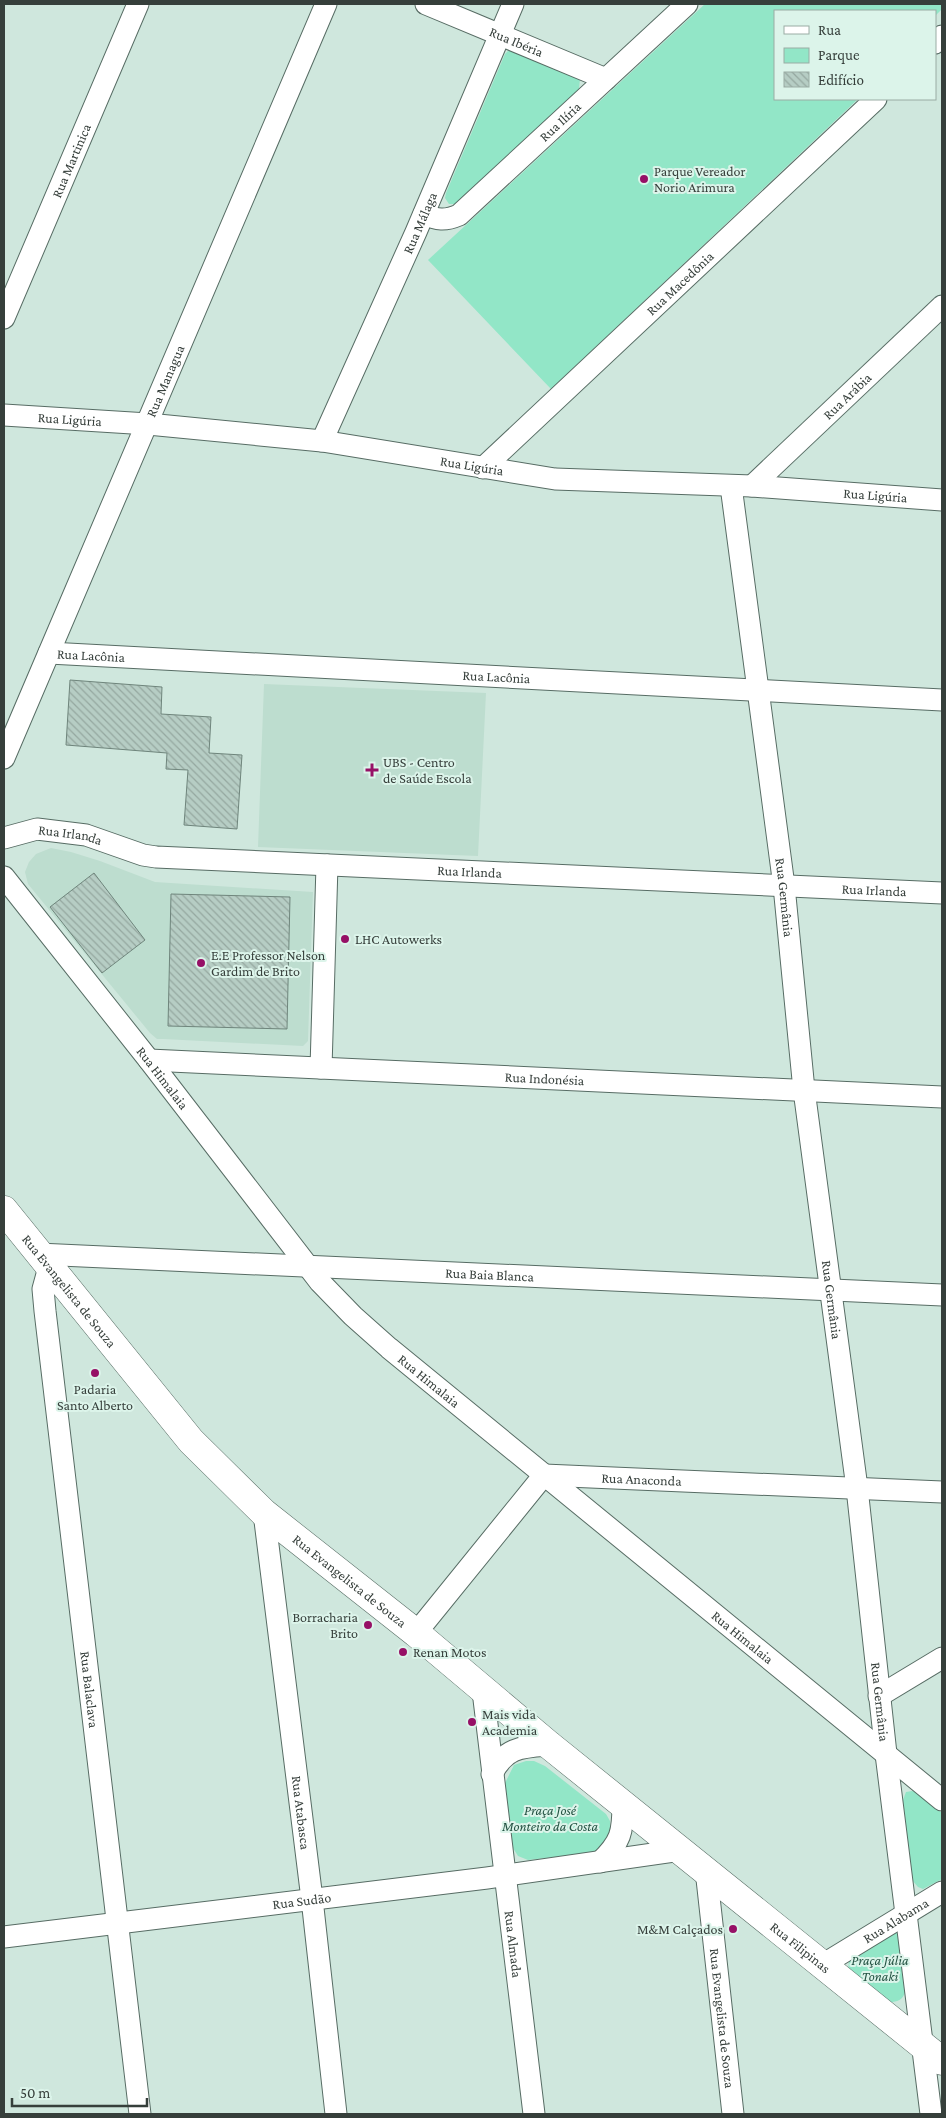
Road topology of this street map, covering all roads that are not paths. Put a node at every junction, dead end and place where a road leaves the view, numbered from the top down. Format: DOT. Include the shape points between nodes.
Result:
graph roads {
  1 [pos="138,4"];
  2 [pos="326,4"];
  3 [pos="426,4"];
  4 [pos="513,4"];
  5 [pos="687,4"];
  6 [pos="500,34"];
  7 [pos="606,79"];
  8 [pos="875,100"];
  9 [pos="424,214"];
  10 [pos="942,306"];
  11 [pos="4,318"];
  12 [pos="4,415"];
  13 [pos="148,424"];
  14 [pos="322,441"];
  15 [pos="483,468"];
  16 [pos="731,486"];
  17 [pos="752,486"];
  18 [pos="942,500"];
  19 [pos="49,653"];
  20 [pos="758,690"];
  21 [pos="942,700"];
  22 [pos="4,758"];
  23 [pos="4,838"];
  24 [pos="327,865"];
  25 [pos="4,877"];
  26 [pos="784,886"];
  27 [pos="942,893"];
  28 [pos="149,1060"];
  29 [pos="321,1068"];
  30 [pos="804,1090"];
  31 [pos="942,1096"];
  32 [pos="4,1210"];
  33 [pos="43,1260"];
  34 [pos="307,1267"];
  35 [pos="832,1290"];
  36 [pos="942,1295"];
  37 [pos="544,1475"];
  38 [pos="857,1488"];
  39 [pos="942,1492"];
  40 [pos="264,1513"];
  41 [pos="416,1633"];
  42 [pos="942,1658"];
  43 [pos="483,1691"];
  44 [pos="879,1696"];
  45 [pos="549,1745"];
  46 [pos="886,1754"];
  47 [pos="492,1774"];
  48 [pos="942,1800"];
  49 [pos="624,1804"];
  50 [pos="681,1850"];
  51 [pos="600,1862"];
  52 [pos="706,1870"];
  53 [pos="504,1876"];
  54 [pos="942,1892"];
  55 [pos="312,1899"];
  56 [pos="743,1900"];
  57 [pos="906,1913"];
  58 [pos="712,1920"];
  59 [pos="116,1923"];
  60 [pos="4,1937"];
  61 [pos="824,1964"];
  62 [pos="933,2053"];
  63 [pos="140,2114"];
  64 [pos="336,2114"];
  65 [pos="534,2114"];
  66 [pos="734,2114"];
  67 [pos="931,2114"];
  1 -- 11 [label="street, Rua Martinica"];
  2 -- 13 [label="street, Rua Managua"];
  3 -- 6 [label="street, Rua Ibéria"];
  4 -- 6 [label="street, Rua Málaga"];
  5 -- 7 [label="street, Rua Ilíria"];
  6 -- 7 [label="street, Rua Ibéria"];
  6 -- 9 [label="street, Rua Málaga"];
  7 -- 9 [label="street, Rua Ilíria" via="459,215 444,220"];
  8 -- 15 [label="street, Rua Macedônia"];
  9 -- 14 [label="street, Rua Málaga"];
  10 -- 17 [label="street, Rua Arábia"];
  12 -- 13 [label="street, Rua Ligúria"];
  13 -- 14 [label="street, Rua Ligúria"];
  13 -- 19 [label="street, Rua Managua"];
  14 -- 15 [label="street, Rua Ligúria"];
  15 -- 16 [label="street, Rua Ligúria" via="555,479"];
  16 -- 17 [label="street, Rua Ligúria"];
  16 -- 20 [label="street, Rua Germânia"];
  17 -- 18 [label="street, Rua Ligúria"];
  19 -- 20 [label="street, Rua Lacônia"];
  19 -- 22 [label="street, Rua Managua"];
  20 -- 21 [label="street, Rua Lacônia"];
  20 -- 26 [label="street, Rua Germânia"];
  23 -- 24 [label="street, Rua Irlanda" via="38,829 86,835 156,857"];
  24 -- 26 [label="street, Rua Irlanda"];
  24 -- 29 [label="street"];
  25 -- 28 [label="street, Rua Himalaia"];
  26 -- 27 [label="street, Rua Irlanda"];
  26 -- 30 [label="street, Rua Germânia"];
  28 -- 29 [label="street, Rua Indonésia"];
  28 -- 34 [label="street, Rua Himalaia"];
  29 -- 30 [label="street, Rua Indonésia"];
  30 -- 31 [label="street, Rua Indonésia"];
  30 -- 35 [label="street, Rua Germânia"];
  32 -- 33 [label="main road, Rua Evangelista de Souza"];
  33 -- 34 [label="street, Rua Baia Blanca"];
  33 -- 40 [label="main road, Rua Evangelista de Souza" via="191,1441"];
  33 -- 59 [label="street, Rua Balaclava" via="43,1289"];
  34 -- 35 [label="street, Rua Baia Blanca"];
  34 -- 37 [label="street, Rua Himalaia" via="388,1348"];
  35 -- 36 [label="street, Rua Baia Blanca"];
  35 -- 38 [label="street, Rua Germânia"];
  37 -- 38 [label="street, Rua Anaconda"];
  37 -- 41 [label="street"];
  37 -- 46 [label="street, Rua Himalaia"];
  38 -- 39 [label="street, Rua Anaconda"];
  38 -- 44 [label="street, Rua Germânia"];
  40 -- 41 [label="main road, Rua Evangelista de Souza"];
  40 -- 55 [label="street, Rua Atabasca"];
  41 -- 43 [label="main road, Rua Evangelista de Souza"];
  42 -- 44 [label="street"];
  43 -- 45 [label="main road, Rua Evangelista de Souza"];
  43 -- 47 [label="street, Rua Almada"];
  44 -- 46 [label="street, Rua Germânia"];
  45 -- 47 [label="street" via="510,1752 497,1763"];
  45 -- 49 [label="main road, Rua Evangelista de Souza"];
  46 -- 48 [label="street, Rua Himalaia"];
  46 -- 57 [label="street, Rua Germânia"];
  47 -- 53 [label="street, Rua Almada"];
  49 -- 50 [label="main road, Rua Evangelista de Souza"];
  49 -- 51 [label="street" via="619,1840"];
  50 -- 51 [label="street, Rua Sudão"];
  50 -- 52 [label="main road, Rua Evangelista de Souza"];
  51 -- 53 [label="street, Rua Sudão"];
  52 -- 56 [label="main road, Rua Filipinas"];
  52 -- 58 [label="street, Rua Evangelista de Souza"];
  53 -- 55 [label="street, Rua Sudão"];
  53 -- 65 [label="street, Rua Almada"];
  54 -- 57 [label="street, Rua Alabama"];
  55 -- 59 [label="street, Rua Sudão"];
  55 -- 64 [label="street, Rua Atabasca"];
  56 -- 58 [label="street" via="727,1901"];
  56 -- 61 [label="main road, Rua Filipinas"];
  57 -- 61 [label="street, Rua Alabama"];
  57 -- 62 [label="street, Rua Germânia"];
  58 -- 66 [label="street, Rua Evangelista de Souza"];
  59 -- 60 [label="street, Rua Sudão"];
  59 -- 63 [label="street, Rua Balaclava"];
  61 -- 62 [label="main road, Rua Filipinas"];
  62 -- 67 [label="street, Rua Germânia"];
}
